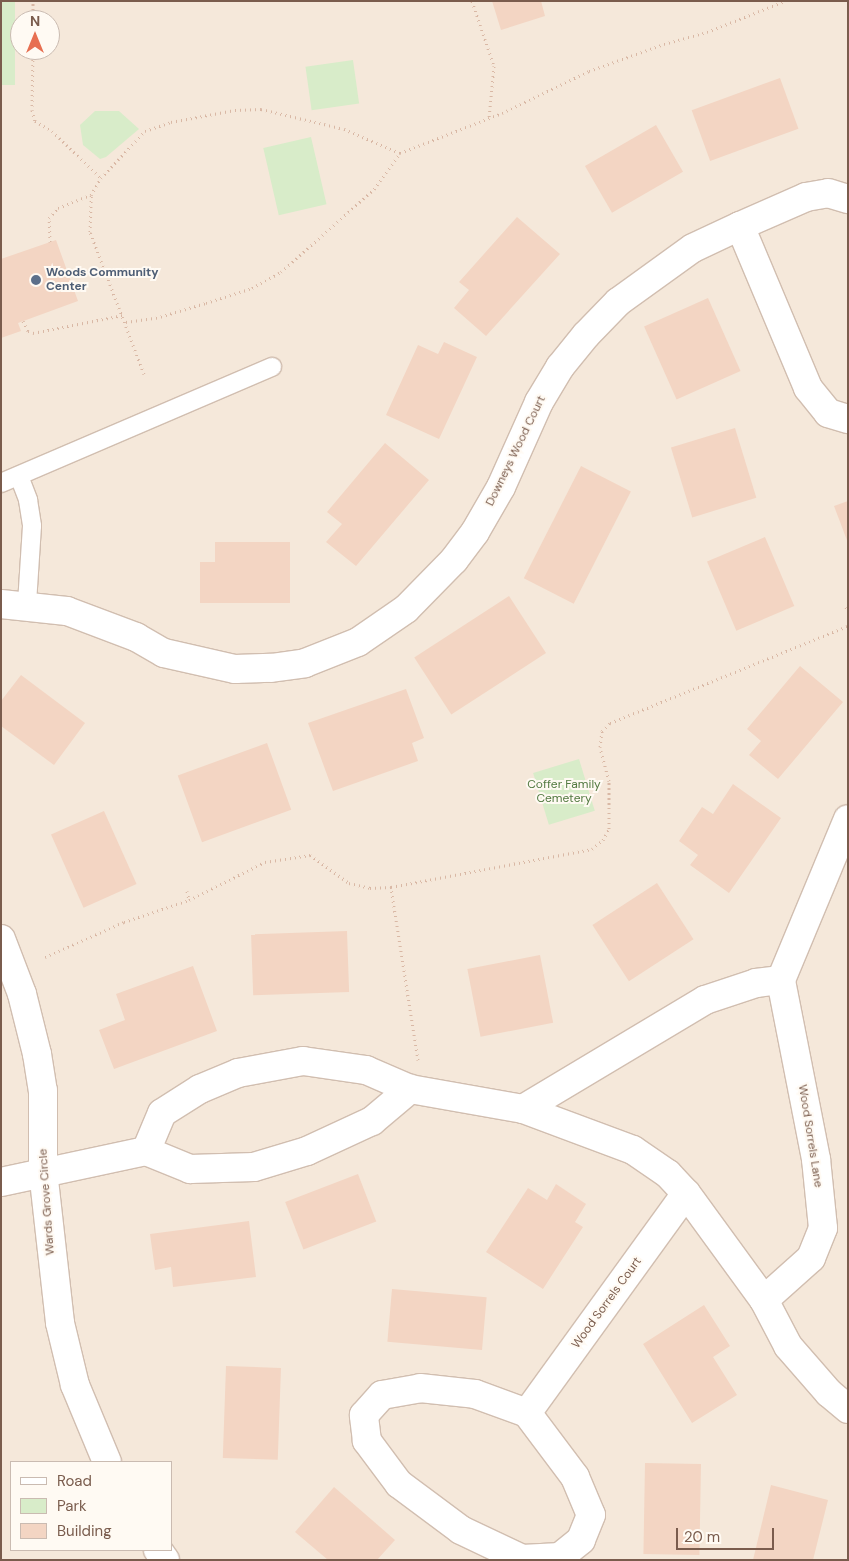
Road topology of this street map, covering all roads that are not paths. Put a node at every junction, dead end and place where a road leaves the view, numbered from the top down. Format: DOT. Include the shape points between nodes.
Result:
graph roads {
  1 [pos="848,199"];
  2 [pos="740,226"];
  3 [pos="272,367"];
  4 [pos="848,419"];
  5 [pos="19,476"];
  6 [pos="1,483"];
  7 [pos="14,604"];
  8 [pos="848,819"];
  9 [pos="1,939"];
  10 [pos="781,980"];
  11 [pos="410,1089"];
  12 [pos="523,1109"];
  13 [pos="146,1151"];
  14 [pos="44,1171"];
  15 [pos="1,1182"];
  16 [pos="686,1193"];
  17 [pos="764,1300"];
  18 [pos="848,1409"];
  19 [pos="527,1413"];
  20 [pos="107,1461"];
  1 -- 2 [label="street, Downeys Wood Court" via="828,193 806,197"];
  2 -- 4 [label="street" via="808,388 828,413"];
  2 -- 7 [label="street, Downeys Wood Court" via="658,270 618,302 586,335 538,402 501,487 475,532 454,560 406,609 358,642 305,662 272,668 235,669 185,660 96,620"];
  3 -- 5 [label="lane"];
  5 -- 6 [label="lane"];
  5 -- 7 [label="lane" via="28,500 32,526"];
  8 -- 10 [label="street"];
  9 -- 14 [label="street, Wards Grove Circle" via="22,994 37,1054 43,1091"];
  10 -- 12 [label="street" via="756,983 705,1000"];
  10 -- 17 [label="street, Wood Sorrels Lane" via="816,1159 822,1228 812,1258"];
  11 -- 12 [label="street"];
  11 -- 13 [label="street" via="372,1121 307,1151 254,1167 190,1169"];
  11 -- 13 [label="street" via="366,1070 303,1061 238,1073 200,1089 162,1113"];
  12 -- 16 [label="street" via="633,1150 668,1174"];
  13 -- 14 [label="street"];
  14 -- 15 [label="street"];
  14 -- 20 [label="street, Wards Grove Circle" via="60,1323 75,1384"];
  16 -- 17 [label="street"];
  16 -- 19 [label="street, Wood Sorrels Court"];
  17 -- 18 [label="street" via="788,1346 829,1393"];
  19 -- 19 [label="street" via="475,1394 420,1388 382,1395 364,1416 367,1442 399,1484 461,1530 522,1559 560,1557 581,1540 591,1515 575,1477"];
}
